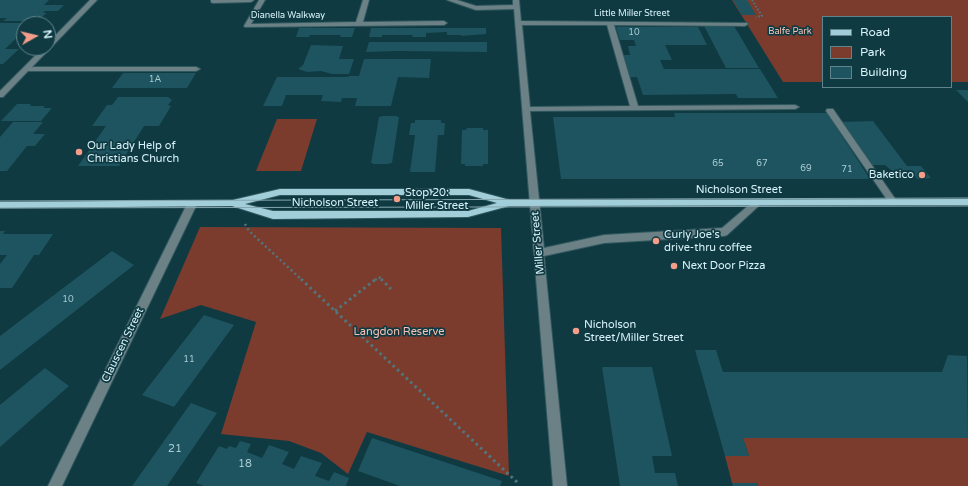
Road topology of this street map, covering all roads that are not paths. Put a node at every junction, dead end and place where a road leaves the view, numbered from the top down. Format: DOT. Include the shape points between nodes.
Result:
graph roads {
  1 [pos="94,0"];
  2 [pos="251,0"];
  3 [pos="262,0"];
  4 [pos="366,0"];
  5 [pos="450,0"];
  6 [pos="213,1"];
  7 [pos="517,4"];
  8 [pos="444,23"];
  9 [pos="518,23"];
  10 [pos="610,23"];
  11 [pos="745,24"];
  12 [pos="359,25"];
  13 [pos="56,38"];
  14 [pos="38,56"];
  15 [pos="26,69"];
  16 [pos="196,69"];
  17 [pos="0,95"];
  18 [pos="795,107"];
  19 [pos="526,109"];
  20 [pos="635,109"];
  21 [pos="830,111"];
  22 [pos="534,202"];
  23 [pos="758,202"];
  24 [pos="893,202"];
  25 [pos="968,202"];
  26 [pos="233,203"];
  27 [pos="510,203"];
  28 [pos="192,204"];
  29 [pos="0,205"];
  30 [pos="539,253"];
  31 [pos="55,486"];
  32 [pos="560,486"];
  1 -- 13 [label="street"];
  2 -- 6 [label="street"];
  3 -- 12 [label="street, Dianella Walkway" via="246,26"];
  4 -- 12 [label="street"];
  5 -- 7 [label="street" via="476,8"];
  7 -- 9 [label="street, Miller Street"];
  8 -- 12 [label="street, Dianella Walkway"];
  9 -- 10 [label="street, Little Miller Street"];
  9 -- 19 [label="street, Miller Street"];
  10 -- 11 [label="street, Little Miller Street"];
  10 -- 20 [label="street"];
  14 -- 15 [label="street"];
  15 -- 16 [label="street"];
  15 -- 17 [label="street"];
  18 -- 20 [label="street"];
  19 -- 20 [label="street"];
  19 -- 22 [label="street, Miller Street"];
  21 -- 24 [label="street"];
  22 -- 23 [label="main road, Nicholson Street"];
  22 -- 27 [label="main road, Nicholson Street"];
  22 -- 30 [label="street, Miller Street"];
  23 -- 24 [label="main road, Nicholson Street"];
  23 -- 30 [label="street" via="724,232 604,239"];
  24 -- 25 [label="main road, Nicholson Street"];
  26 -- 27 [label="main road, Nicholson Street" via="280,192 469,192"];
  26 -- 27 [label="main road, Nicholson Street" via="281,215 468,214"];
  26 -- 28 [label="main road, Nicholson Street"];
  28 -- 29 [label="main road, Nicholson Street"];
  28 -- 31 [label="street, Clauscen Street"];
  30 -- 32 [label="street, Miller Street"];
}
